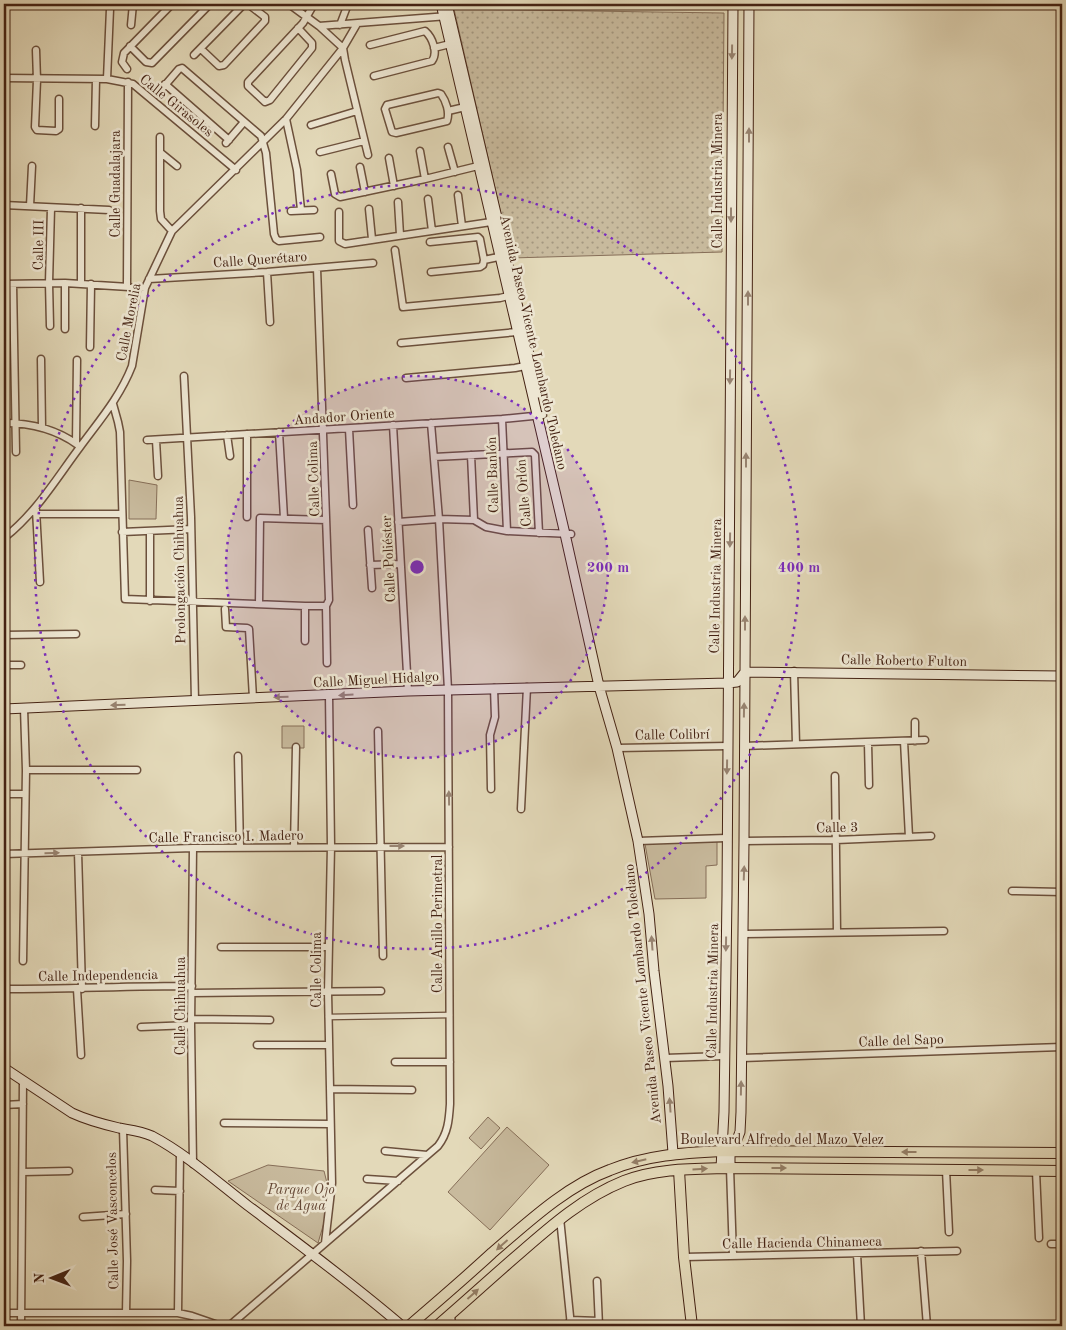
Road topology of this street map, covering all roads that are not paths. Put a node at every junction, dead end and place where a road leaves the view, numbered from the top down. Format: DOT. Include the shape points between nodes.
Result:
graph roads {
  1 [pos="133,4"];
  2 [pos="172,4"];
  3 [pos="210,4"];
  4 [pos="244,4"];
  5 [pos="248,4"];
  6 [pos="289,4"];
  7 [pos="314,4"];
  8 [pos="348,4"];
  9 [pos="441,4"];
  10 [pos="448,4"];
  11 [pos="733,4"];
  12 [pos="749,4"];
  13 [pos="110,9"];
  14 [pos="447,16"];
  15 [pos="307,17"];
  16 [pos="131,24"];
  17 [pos="358,24"];
  18 [pos="340,25"];
  19 [pos="319,26"];
  20 [pos="298,28"];
  21 [pos="450,44"];
  22 [pos="370,45"];
  23 [pos="130,46"];
  24 [pos="343,48"];
  25 [pos="434,48"];
  26 [pos="201,49"];
  27 [pos="36,50"];
  28 [pos="194,55"];
  29 [pos="127,69"];
  30 [pos="374,76"];
  31 [pos="4,78"];
  32 [pos="96,79"];
  33 [pos="107,79"];
  34 [pos="37,80"];
  35 [pos="128,82"];
  36 [pos="165,84"];
  37 [pos="160,91"];
  38 [pos="60,99"];
  39 [pos="465,107"];
  40 [pos="357,111"];
  41 [pos="448,112"];
  42 [pos="286,119"];
  43 [pos="244,122"];
  44 [pos="311,125"];
  45 [pos="94,126"];
  46 [pos="160,137"];
  47 [pos="364,141"];
  48 [pos="264,142"];
  49 [pos="448,147"];
  50 [pos="420,151"];
  51 [pos="320,152"];
  52 [pos="161,153"];
  53 [pos="368,155"];
  54 [pos="389,158"];
  55 [pos="32,166"];
  56 [pos="177,166"];
  57 [pos="478,166"];
  58 [pos="360,167"];
  59 [pos="236,170"];
  60 [pos="454,172"];
  61 [pos="331,174"];
  62 [pos="425,179"];
  63 [pos="394,186"];
  64 [pos="365,192"];
  65 [pos="458,195"];
  66 [pos="428,199"];
  67 [pos="398,202"];
  68 [pos="4,205"];
  69 [pos="30,206"];
  70 [pos="51,208"];
  71 [pos="81,208"];
  72 [pos="369,209"];
  73 [pos="109,210"];
  74 [pos="301,210"];
  75 [pos="314,210"];
  76 [pos="291,211"];
  77 [pos="339,212"];
  78 [pos="491,222"];
  79 [pos="462,226"];
  80 [pos="172,231"];
  81 [pos="432,231"];
  82 [pos="400,235"];
  83 [pos="320,237"];
  84 [pos="372,239"];
  85 [pos="430,242"];
  86 [pos="395,250"];
  87 [pos="503,256"];
  88 [pos="484,260"];
  89 [pos="373,263"];
  90 [pos="317,268"];
  91 [pos="267,272"];
  92 [pos="430,272"];
  93 [pos="149,279"];
  94 [pos="49,283"];
  95 [pos="65,283"];
  96 [pos="4,284"];
  97 [pos="13,284"];
  98 [pos="81,284"];
  99 [pos="91,284"];
  100 [pos="127,287"];
  101 [pos="145,288"];
  102 [pos="508,296"];
  103 [pos="270,322"];
  104 [pos="50,326"];
  105 [pos="65,330"];
  106 [pos="517,332"];
  107 [pos="401,343"];
  108 [pos="90,347"];
  109 [pos="41,359"];
  110 [pos="77,360"];
  111 [pos="525,366"];
  112 [pos="184,376"];
  113 [pos="406,378"];
  114 [pos="112,404"];
  115 [pos="540,415"];
  116 [pos="502,419"];
  117 [pos="4,423"];
  118 [pos="16,423"];
  119 [pos="431,423"];
  120 [pos="393,426"];
  121 [pos="42,428"];
  122 [pos="349,429"];
  123 [pos="324,430"];
  124 [pos="279,432"];
  125 [pos="247,434"];
  126 [pos="228,435"];
  127 [pos="188,438"];
  128 [pos="147,440"];
  129 [pos="156,440"];
  130 [pos="78,445"];
  131 [pos="16,452"];
  132 [pos="503,453"];
  133 [pos="471,455"];
  134 [pos="230,456"];
  135 [pos="434,457"];
  136 [pos="158,476"];
  137 [pos="354,505"];
  138 [pos="36,511"];
  139 [pos="122,514"];
  140 [pos="247,517"];
  141 [pos="284,518"];
  142 [pos="439,519"];
  143 [pos="326,520"];
  144 [pos="474,520"];
  145 [pos="398,522"];
  146 [pos="191,529"];
  147 [pos="368,530"];
  148 [pos="507,531"];
  149 [pos="122,532"];
  150 [pos="150,532"];
  151 [pos="539,533"];
  152 [pos="568,534"];
  153 [pos="4,538"];
  154 [pos="400,564"];
  155 [pos="370,566"];
  156 [pos="40,582"];
  157 [pos="372,588"];
  158 [pos="150,601"];
  159 [pos="192,602"];
  160 [pos="328,603"];
  161 [pos="259,604"];
  162 [pos="305,606"];
  163 [pos="225,609"];
  164 [pos="76,634"];
  165 [pos="4,635"];
  166 [pos="306,641"];
  167 [pos="327,663"];
  168 [pos="4,665"];
  169 [pos="21,665"];
  170 [pos="794,671"];
  171 [pos="745,672"];
  172 [pos="1062,676"];
  173 [pos="728,683"];
  174 [pos="599,686"];
  175 [pos="527,687"];
  176 [pos="494,688"];
  177 [pos="448,690"];
  178 [pos="408,691"];
  179 [pos="330,696"];
  180 [pos="253,698"];
  181 [pos="194,701"];
  182 [pos="24,708"];
  183 [pos="4,709"];
  184 [pos="915,722"];
  185 [pos="378,731"];
  186 [pos="915,740"];
  187 [pos="925,740"];
  188 [pos="904,741"];
  189 [pos="868,743"];
  190 [pos="796,744"];
  191 [pos="728,746"];
  192 [pos="744,746"];
  193 [pos="296,747"];
  194 [pos="617,748"];
  195 [pos="238,756"];
  196 [pos="26,770"];
  197 [pos="137,770"];
  198 [pos="835,776"];
  199 [pos="869,785"];
  200 [pos="491,789"];
  201 [pos="4,794"];
  202 [pos="25,794"];
  203 [pos="521,809"];
  204 [pos="931,836"];
  205 [pos="726,838"];
  206 [pos="909,838"];
  207 [pos="836,840"];
  208 [pos="744,841"];
  209 [pos="638,842"];
  210 [pos="331,846"];
  211 [pos="381,846"];
  212 [pos="294,847"];
  213 [pos="449,847"];
  214 [pos="194,848"];
  215 [pos="240,848"];
  216 [pos="78,852"];
  217 [pos="4,854"];
  218 [pos="23,854"];
  219 [pos="1012,891"];
  220 [pos="1062,892"];
  221 [pos="727,895"];
  222 [pos="743,895"];
  223 [pos="944,931"];
  224 [pos="837,932"];
  225 [pos="743,934"];
  226 [pos="221,947"];
  227 [pos="328,947"];
  228 [pos="383,956"];
  229 [pos="23,961"];
  230 [pos="4,989"];
  231 [pos="80,989"];
  232 [pos="192,990"];
  233 [pos="381,991"];
  234 [pos="328,992"];
  235 [pos="450,1015"];
  236 [pos="328,1017"];
  237 [pos="270,1020"];
  238 [pos="191,1022"];
  239 [pos="141,1027"];
  240 [pos="257,1045"];
  241 [pos="329,1045"];
  242 [pos="1062,1047"];
  243 [pos="81,1055"];
  244 [pos="724,1056"];
  245 [pos="665,1058"];
  246 [pos="742,1058"];
  247 [pos="395,1062"];
  248 [pos="450,1062"];
  249 [pos="4,1068"];
  250 [pos="23,1081"];
  251 [pos="330,1089"];
  252 [pos="412,1090"];
  253 [pos="22,1104"];
  254 [pos="4,1105"];
  255 [pos="724,1112"];
  256 [pos="741,1112"];
  257 [pos="224,1123"];
  258 [pos="330,1124"];
  259 [pos="123,1129"];
  260 [pos="385,1151"];
  261 [pos="726,1151"];
  262 [pos="673,1153"];
  263 [pos="1062,1153"];
  264 [pos="180,1154"];
  265 [pos="427,1155"];
  266 [pos="193,1164"];
  267 [pos="725,1168"];
  268 [pos="69,1170"];
  269 [pos="679,1170"];
  270 [pos="946,1170"];
  271 [pos="1036,1171"];
  272 [pos="1062,1171"];
  273 [pos="23,1172"];
  274 [pos="367,1180"];
  275 [pos="398,1181"];
  276 [pos="155,1190"];
  277 [pos="180,1190"];
  278 [pos="126,1214"];
  279 [pos="83,1217"];
  280 [pos="560,1218"];
  281 [pos="948,1232"];
  282 [pos="1039,1238"];
  283 [pos="325,1243"];
  284 [pos="1051,1244"];
  285 [pos="1062,1244"];
  286 [pos="957,1251"];
  287 [pos="921,1252"];
  288 [pos="858,1254"];
  289 [pos="313,1255"];
  290 [pos="684,1256"];
  291 [pos="733,1256"];
  292 [pos="597,1280"];
  293 [pos="4,1313"];
  294 [pos="22,1313"];
  295 [pos="126,1313"];
  296 [pos="178,1313"];
  297 [pos="451,1314"];
  298 [pos="571,1323"];
  299 [pos="599,1324"];
  300 [pos="21,1326"];
  301 [pos="221,1326"];
  302 [pos="229,1326"];
  303 [pos="402,1326"];
  304 [pos="409,1326"];
  305 [pos="437,1326"];
  306 [pos="452,1326"];
  307 [pos="692,1326"];
  308 [pos="862,1326"];
  309 [pos="927,1326"];
  1 -- 16 [label="street"];
  2 -- 23 [label="street"];
  3 -- 23 [label="street" via="152,63 146,62"];
  4 -- 26 [label="street"];
  5 -- 26 [label="street" via="265,17 265,21 224,65 219,66"];
  6 -- 15 [label="street"];
  7 -- 15 [label="street"];
  8 -- 18 [label="street"];
  9 -- 14 [label="main road, Avenida Paseo Vicente Lombardo Toledano"];
  10 -- 14 [label="main road, Avenida Paseo Vicente Lombardo Toledano"];
  11 -- 173 [label="main road, Calle Industria Minera, one-way"];
  171 -- 12 [label="main road, Calle Industria Minera, one-way"];
  13 -- 33 [label="street"];
  14 -- 17 [label="street"];
  14 -- 21 [label="main road, Avenida Paseo Vicente Lombardo Toledano"];
  14 -- 87 [label="main road, Avenida Paseo Vicente Lombardo Toledano"];
  15 -- 19 [label="street"];
  15 -- 20 [label="street"];
  17 -- 18 [label="street"];
  17 -- 24 [label="street, Calle Morelia"];
  18 -- 19 [label="street"];
  19 -- 24 [label="street"];
  20 -- 20 [label="street" via="312,43 312,48 265,102 248,86 248,82"];
  21 -- 25 [label="street"];
  21 -- 39 [label="main road, Avenida Paseo Vicente Lombardo Toledano"];
  22 -- 25 [label="street" via="426,31"];
  23 -- 29 [label="street" via="122,58"];
  24 -- 40 [label="street"];
  24 -- 42 [label="street, Calle Morelia"];
  25 -- 30 [label="street" via="432,62"];
  26 -- 28 [label="street"];
  27 -- 34 [label="street"];
  31 -- 34 [label="street, Calle Girasoles"];
  32 -- 33 [label="street, Calle Girasoles"];
  32 -- 34 [label="street, Calle Girasoles"];
  32 -- 45 [label="street"];
  33 -- 35 [label="street, Calle Girasoles"];
  34 -- 38 [label="street" via="36,130 59,129"];
  35 -- 59 [label="street, Calle Girasoles"];
  35 -- 100 [label="street, Calle Guadalajara"];
  36 -- 37 [label="street"];
  36 -- 43 [label="street" via="182,68"];
  36 -- 43 [label="street" via="228,141"];
  39 -- 41 [label="street"];
  39 -- 57 [label="main road, Avenida Paseo Vicente Lombardo Toledano"];
  40 -- 44 [label="street"];
  40 -- 47 [label="street"];
  41 -- 41 [label="street" via="444,123 393,134 385,109 388,104 438,93 443,96"];
  42 -- 48 [label="street, Calle Morelia"];
  42 -- 74 [label="street" via="297,170"];
  43 -- 48 [label="street"];
  46 -- 52 [label="street"];
  47 -- 51 [label="street"];
  47 -- 53 [label="street"];
  48 -- 59 [label="street, Calle Morelia"];
  48 -- 83 [label="street" via="275,237 279,241"];
  49 -- 60 [label="street"];
  50 -- 62 [label="street"];
  52 -- 56 [label="street"];
  52 -- 80 [label="street" via="160,214"];
  54 -- 63 [label="street"];
  55 -- 69 [label="street"];
  57 -- 60 [label="street"];
  57 -- 78 [label="main road, Avenida Paseo Vicente Lombardo Toledano"];
  58 -- 64 [label="street"];
  59 -- 80 [label="street, Calle Morelia"];
  60 -- 62 [label="street"];
  61 -- 64 [label="street" via="335,194"];
  62 -- 63 [label="street"];
  63 -- 64 [label="street"];
  65 -- 79 [label="street"];
  66 -- 81 [label="street"];
  67 -- 82 [label="street"];
  68 -- 69 [label="street"];
  69 -- 70 [label="street"];
  70 -- 71 [label="street"];
  70 -- 94 [label="street, Calle III"];
  71 -- 73 [label="street"];
  71 -- 98 [label="street"];
  72 -- 84 [label="street"];
  74 -- 75 [label="street"];
  74 -- 76 [label="street"];
  77 -- 84 [label="street" via="339,241 345,244"];
  78 -- 79 [label="street"];
  78 -- 87 [label="main road, Avenida Paseo Vicente Lombardo Toledano"];
  79 -- 81 [label="street"];
  80 -- 93 [label="street, Calle Morelia"];
  81 -- 82 [label="street"];
  82 -- 84 [label="street"];
  85 -- 88 [label="street" via="478,236"];
  86 -- 102 [label="street" via="401,305 406,308"];
  87 -- 88 [label="street"];
  87 -- 102 [label="main road, Avenida Paseo Vicente Lombardo Toledano"];
  87 -- 115 [label="main road, Avenida Paseo Vicente Lombardo Toledano"];
  88 -- 92 [label="street" via="480,267"];
  89 -- 90 [label="street, Calle Querétaro"];
  90 -- 91 [label="street, Calle Querétaro"];
  90 -- 123 [label="street, Calle Colima"];
  91 -- 93 [label="street, Calle Querétaro"];
  91 -- 103 [label="street"];
  93 -- 101 [label="street, Calle Morelia"];
  94 -- 95 [label="street"];
  94 -- 97 [label="street"];
  94 -- 104 [label="street, Calle III"];
  95 -- 98 [label="street"];
  95 -- 105 [label="street"];
  96 -- 97 [label="street"];
  97 -- 118 [label="street"];
  98 -- 99 [label="street"];
  99 -- 100 [label="street"];
  99 -- 108 [label="street"];
  100 -- 101 [label="street"];
  101 -- 114 [label="street, Calle Morelia" via="132,366"];
  102 -- 106 [label="main road, Avenida Paseo Vicente Lombardo Toledano"];
  106 -- 107 [label="street"];
  106 -- 111 [label="main road, Avenida Paseo Vicente Lombardo Toledano"];
  109 -- 121 [label="street"];
  110 -- 130 [label="street"];
  111 -- 113 [label="street"];
  111 -- 115 [label="main road, Avenida Paseo Vicente Lombardo Toledano"];
  112 -- 127 [label="street, Prolongación Chihuahua"];
  114 -- 130 [label="street, Calle Morelia"];
  114 -- 139 [label="street" via="120,432"];
  115 -- 116 [label="street, Andador Oriente"];
  115 -- 152 [label="main road, Avenida Paseo Vicente Lombardo Toledano"];
  116 -- 119 [label="street, Andador Oriente"];
  116 -- 132 [label="street, Calle Banlón"];
  117 -- 118 [label="street"];
  118 -- 121 [label="street"];
  118 -- 131 [label="street"];
  119 -- 120 [label="street, Andador Oriente"];
  119 -- 135 [label="street, Calle Anillo Perimetral"];
  120 -- 122 [label="street, Andador Oriente"];
  120 -- 145 [label="street, Calle Poliéster"];
  121 -- 130 [label="street" via="65,436"];
  122 -- 123 [label="street, Andador Oriente"];
  122 -- 137 [label="street"];
  123 -- 124 [label="street, Andador Oriente"];
  123 -- 143 [label="street, Calle Colima"];
  124 -- 125 [label="street, Andador Oriente"];
  124 -- 141 [label="street"];
  125 -- 126 [label="street, Andador Oriente"];
  125 -- 140 [label="street"];
  126 -- 127 [label="street, Andador Oriente"];
  126 -- 134 [label="street"];
  127 -- 129 [label="street, Andador Oriente"];
  127 -- 146 [label="street, Prolongación Chihuahua"];
  128 -- 129 [label="street, Andador Oriente"];
  129 -- 136 [label="street"];
  130 -- 138 [label="street, Calle Morelia"];
  132 -- 133 [label="street"];
  132 -- 148 [label="street, Calle Banlón"];
  132 -- 151 [label="street, Calle Orlón" via="531,452 535,455"];
  133 -- 135 [label="street"];
  133 -- 144 [label="street"];
  135 -- 142 [label="street, Calle Anillo Perimetral"];
  138 -- 139 [label="street"];
  138 -- 153 [label="street, Calle Morelia"];
  138 -- 156 [label="street"];
  139 -- 149 [label="street"];
  141 -- 143 [label="street"];
  141 -- 161 [label="street" via="260,518"];
  142 -- 144 [label="street"];
  142 -- 145 [label="street"];
  142 -- 177 [label="street, Calle Anillo Perimetral"];
  143 -- 160 [label="street, Calle Colima"];
  144 -- 148 [label="street" via="486,527"];
  145 -- 154 [label="street, Calle Poliéster"];
  146 -- 150 [label="street"];
  146 -- 159 [label="street, Prolongación Chihuahua"];
  147 -- 155 [label="street"];
  148 -- 151 [label="street"];
  149 -- 150 [label="street"];
  149 -- 158 [label="street" via="125,599"];
  150 -- 158 [label="street"];
  151 -- 152 [label="street"];
  152 -- 174 [label="main road, Avenida Paseo Vicente Lombardo Toledano"];
  154 -- 155 [label="street"];
  154 -- 178 [label="street, Calle Poliéster"];
  155 -- 157 [label="street"];
  158 -- 159 [label="street"];
  159 -- 161 [label="street"];
  159 -- 181 [label="street, Prolongación Chihuahua"];
  160 -- 162 [label="street"];
  160 -- 167 [label="street, Calle Colima"];
  161 -- 162 [label="street"];
  162 -- 166 [label="street"];
  163 -- 180 [label="street" via="226,627 249,629"];
  164 -- 165 [label="street"];
  168 -- 169 [label="street"];
  170 -- 171 [label="main road, Calle Roberto Fulton"];
  170 -- 172 [label="main road, Calle Roberto Fulton"];
  170 -- 190 [label="street"];
  171 -- 173 [label="main road" via="736,682"];
  192 -- 171 [label="main road, Calle Industria Minera, one-way"];
  173 -- 174 [label="main road, Calle Miguel Hidalgo"];
  173 -- 191 [label="main road, Calle Industria Minera"];
  174 -- 175 [label="main road, Calle Miguel Hidalgo"];
  174 -- 194 [label="main road, Avenida Paseo Vicente Lombardo Toledano"];
  175 -- 176 [label="main road, Calle Miguel Hidalgo"];
  175 -- 203 [label="street"];
  176 -- 177 [label="main road, Calle Miguel Hidalgo"];
  176 -- 200 [label="street" via="495,717 490,735"];
  177 -- 178 [label="main road, Calle Miguel Hidalgo"];
  213 -- 177 [label="street, Calle Anillo Perimetral, one-way"];
  178 -- 179 [label="main road, Calle Miguel Hidalgo, one-way"];
  179 -- 180 [label="main road, Calle Miguel Hidalgo, one-way"];
  179 -- 210 [label="street, Calle Colima"];
  180 -- 181 [label="main road, Calle Miguel Hidalgo"];
  181 -- 182 [label="main road, Calle Miguel Hidalgo, one-way"];
  182 -- 183 [label="main road, Calle Miguel Hidalgo"];
  182 -- 196 [label="street"];
  184 -- 186 [label="street"];
  185 -- 211 [label="street"];
  186 -- 187 [label="street"];
  186 -- 188 [label="street"];
  188 -- 189 [label="street"];
  188 -- 206 [label="street"];
  189 -- 190 [label="street"];
  189 -- 199 [label="street"];
  190 -- 192 [label="street"];
  191 -- 194 [label="street, Calle Colibrí"];
  191 -- 205 [label="main road, Calle Industria Minera, one-way"];
  192 -- 208 [label="main road, Calle Industria Minera"];
  193 -- 212 [label="street"];
  194 -- 209 [label="main road, Avenida Paseo Vicente Lombardo Toledano"];
  195 -- 215 [label="street"];
  196 -- 197 [label="street"];
  196 -- 202 [label="street"];
  198 -- 207 [label="street"];
  201 -- 202 [label="street"];
  202 -- 218 [label="street"];
  204 -- 206 [label="street, Calle 3"];
  205 -- 209 [label="street"];
  205 -- 221 [label="main road, Calle Industria Minera"];
  206 -- 207 [label="street, Calle 3"];
  207 -- 208 [label="street, Calle 3"];
  207 -- 224 [label="street"];
  222 -- 208 [label="main road, Calle Industria Minera, one-way"];
  245 -- 209 [label="main road, Avenida Paseo Vicente Lombardo Toledano, one-way"];
  210 -- 211 [label="street, Calle Francisco I. Madero"];
  210 -- 212 [label="street, Calle Francisco I. Madero"];
  210 -- 227 [label="street, Calle Colima"];
  211 -- 213 [label="street, Calle Francisco I. Madero, one-way"];
  211 -- 228 [label="street"];
  212 -- 215 [label="street, Calle Francisco I. Madero"];
  213 -- 235 [label="street, Calle Anillo Perimetral"];
  214 -- 215 [label="street, Calle Francisco I. Madero"];
  214 -- 216 [label="street, Calle Francisco I. Madero"];
  214 -- 232 [label="street, Calle Chihuahua"];
  218 -- 216 [label="street, Calle Francisco I. Madero, one-way"];
  216 -- 231 [label="street"];
  217 -- 218 [label="street, Calle Francisco I. Madero"];
  218 -- 229 [label="street"];
  219 -- 220 [label="street"];
  221 -- 222 [label="main road"];
  221 -- 244 [label="main road, Calle Industria Minera, one-way"];
  222 -- 225 [label="main road, Calle Industria Minera"];
  223 -- 224 [label="street"];
  224 -- 225 [label="street"];
  225 -- 246 [label="main road, Calle Industria Minera"];
  226 -- 227 [label="street"];
  227 -- 234 [label="street, Calle Colima"];
  230 -- 231 [label="street, Calle Independencia"];
  231 -- 232 [label="street, Calle Independencia" via="136,986"];
  231 -- 243 [label="street"];
  232 -- 234 [label="street, Calle Independencia"];
  232 -- 238 [label="street, Calle Chihuahua"];
  233 -- 234 [label="street, Calle Independencia"];
  234 -- 236 [label="street, Calle Colima"];
  235 -- 236 [label="street"];
  235 -- 248 [label="street, Calle Anillo Perimetral"];
  236 -- 241 [label="street, Calle Colima"];
  237 -- 238 [label="street"];
  238 -- 239 [label="street"];
  238 -- 266 [label="street, Calle Chihuahua"];
  240 -- 241 [label="street"];
  241 -- 251 [label="street, Calle Colima"];
  242 -- 246 [label="street, Calle del Sapo"];
  244 -- 245 [label="street"];
  244 -- 255 [label="main road, Calle Industria Minera"];
  262 -- 245 [label="main road, Avenida Paseo Vicente Lombardo Toledano, one-way"];
  256 -- 246 [label="main road, Calle Industria Minera, one-way"];
  247 -- 248 [label="street"];
  248 -- 265 [label="street, Calle Anillo Perimetral" via="446,1133"];
  249 -- 250 [label="main road"];
  250 -- 253 [label="street"];
  250 -- 259 [label="main road" via="84,1119"];
  251 -- 252 [label="street"];
  251 -- 258 [label="street, Calle Colima"];
  253 -- 254 [label="street"];
  253 -- 273 [label="street"];
  255 -- 256 [label="main road" via="734,1115"];
  255 -- 261 [label="main road, Calle Industria Minera"];
  256 -- 261 [label="main road, Calle Industria Minera" via="740,1132"];
  257 -- 258 [label="street"];
  258 -- 283 [label="street, Calle Colima" via="332,1183"];
  259 -- 264 [label="main road" via="151,1136"];
  259 -- 278 [label="street, Calle José Vasconcelos"];
  260 -- 265 [label="street"];
  261 -- 262 [label="main road, Boulevard Alfredo del Mazo Velez"];
  263 -- 261 [label="main road, Boulevard Alfredo del Mazo Velez, one-way"];
  261 -- 267 [label="main road, Calle Industria Minera"];
  262 -- 304 [label="main road, Boulevard Alfredo del Mazo Velez, one-way" via="626,1164 585,1182 523,1226"];
  264 -- 266 [label="main road"];
  264 -- 277 [label="street"];
  265 -- 275 [label="street, Calle Anillo Perimetral"];
  266 -- 289 [label="main road"];
  269 -- 267 [label="main road, Boulevard Alfredo del Mazo Velez, one-way"];
  267 -- 270 [label="main road, Boulevard Alfredo del Mazo Velez, one-way"];
  267 -- 291 [label="street"];
  268 -- 273 [label="street"];
  269 -- 280 [label="main road, Boulevard Alfredo del Mazo Velez" via="623,1182"];
  269 -- 290 [label="main road"];
  270 -- 271 [label="main road, Boulevard Alfredo del Mazo Velez, one-way"];
  270 -- 281 [label="street"];
  271 -- 272 [label="main road, Boulevard Alfredo del Mazo Velez"];
  271 -- 282 [label="street"];
  273 -- 294 [label="street"];
  274 -- 275 [label="street"];
  275 -- 283 [label="street, Calle Anillo Perimetral"];
  276 -- 277 [label="street"];
  277 -- 296 [label="street"];
  278 -- 279 [label="street"];
  278 -- 295 [label="street, Calle José Vasconcelos"];
  297 -- 280 [label="main road, Boulevard Alfredo del Mazo Velez, one-way"];
  280 -- 298 [label="street"];
  283 -- 289 [label="street, Calle Anillo Perimetral"];
  284 -- 285 [label="street"];
  286 -- 287 [label="street, Calle Hacienda Chinameca"];
  287 -- 288 [label="street, Calle Hacienda Chinameca"];
  287 -- 309 [label="street"];
  288 -- 291 [label="street, Calle Hacienda Chinameca"];
  288 -- 308 [label="street"];
  289 -- 302 [label="street, Calle Anillo Perimetral"];
  289 -- 303 [label="main road"];
  290 -- 291 [label="street, Calle Hacienda Chinameca"];
  290 -- 307 [label="main road"];
  292 -- 299 [label="street"];
  293 -- 294 [label="street"];
  294 -- 295 [label="street"];
  294 -- 300 [label="street"];
  295 -- 296 [label="street"];
  296 -- 301 [label="street"];
  297 -- 305 [label="main road, Boulevard Alfredo del Mazo Velez"];
  297 -- 306 [label="street"];
  298 -- 299 [label="street"];
}
